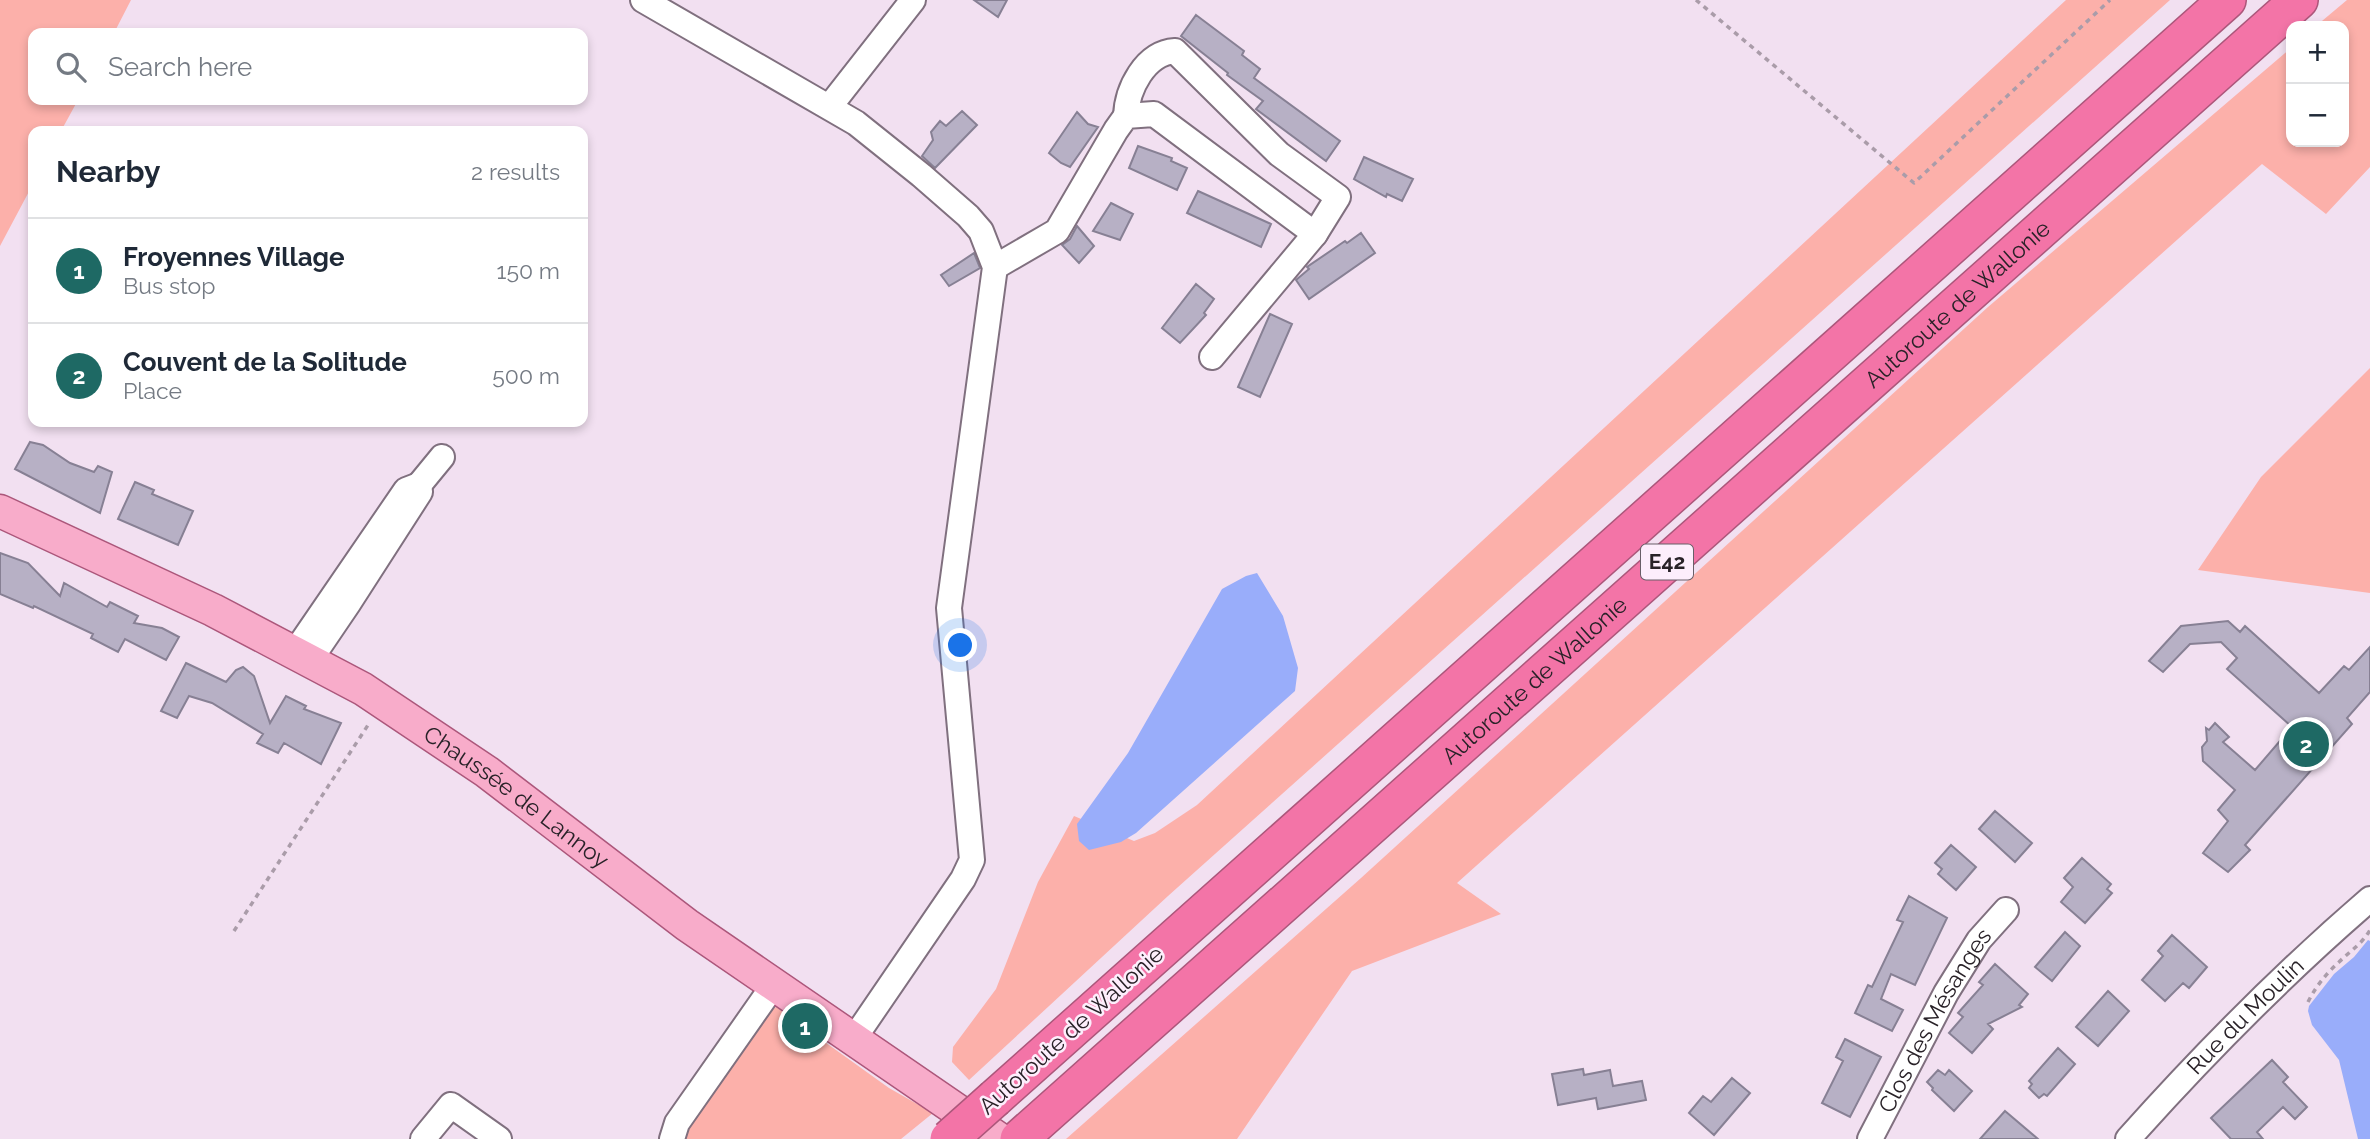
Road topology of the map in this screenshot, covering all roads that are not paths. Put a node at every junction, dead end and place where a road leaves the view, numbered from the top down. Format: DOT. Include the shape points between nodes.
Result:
graph roads {
  1 [pos="643,0"];
  2 [pos="913,0"];
  3 [pos="2227,0"];
  4 [pos="2299,0"];
  5 [pos="830,106"];
  6 [pos="1126,116"];
  7 [pos="1315,234"];
  8 [pos="995,267"];
  9 [pos="1212,357"];
  10 [pos="442,457"];
  11 [pos="0,511"];
  12 [pos="303,656"];
  13 [pos="2370,899"];
  14 [pos="2006,910"];
  15 [pos="773,986"];
  16 [pos="853,1040"];
  17 [pos="1027,1132"];
  18 [pos="423,1139"];
  19 [pos="499,1139"];
  20 [pos="672,1139"];
  21 [pos="949,1139"];
  22 [pos="999,1139"];
  23 [pos="1870,1139"];
  24 [pos="2128,1139"];
  1 -- 5 [label="street"];
  2 -- 5 [label="street"];
  3 -- 21 [label="highway, Autoroute de Wallonie / E42, bridge"];
  4 -- 17 [label="highway, Autoroute de Wallonie / E42"];
  5 -- 8 [label="street" via="960,209 981,231"];
  6 -- 7 [label="street" via="1154,114"];
  6 -- 7 [label="street" via="1135,79 1164,52 1175,51 1279,154 1338,197"];
  6 -- 8 [label="street" via="1057,231"];
  7 -- 9 [label="street"];
  8 -- 16 [label="street" via="949,608 972,860"];
  10 -- 12 [label="street"];
  11 -- 12 [label="main road, Chaussée de Lannoy"];
  12 -- 15 [label="main road, Chaussée de Lannoy" via="383,702 487,772"];
  13 -- 24 [label="street, Rue du Moulin" via="2195,1065"];
  14 -- 23 [label="street, Clos des Mésanges" via="1979,940 1946,993"];
  15 -- 16 [label="main road, Chaussée de Lannoy"];
  15 -- 20 [label="street" via="677,1123"];
  16 -- 22 [label="main road, Chaussée de Lannoy"];
  18 -- 19 [label="street" via="451,1105"];
}
